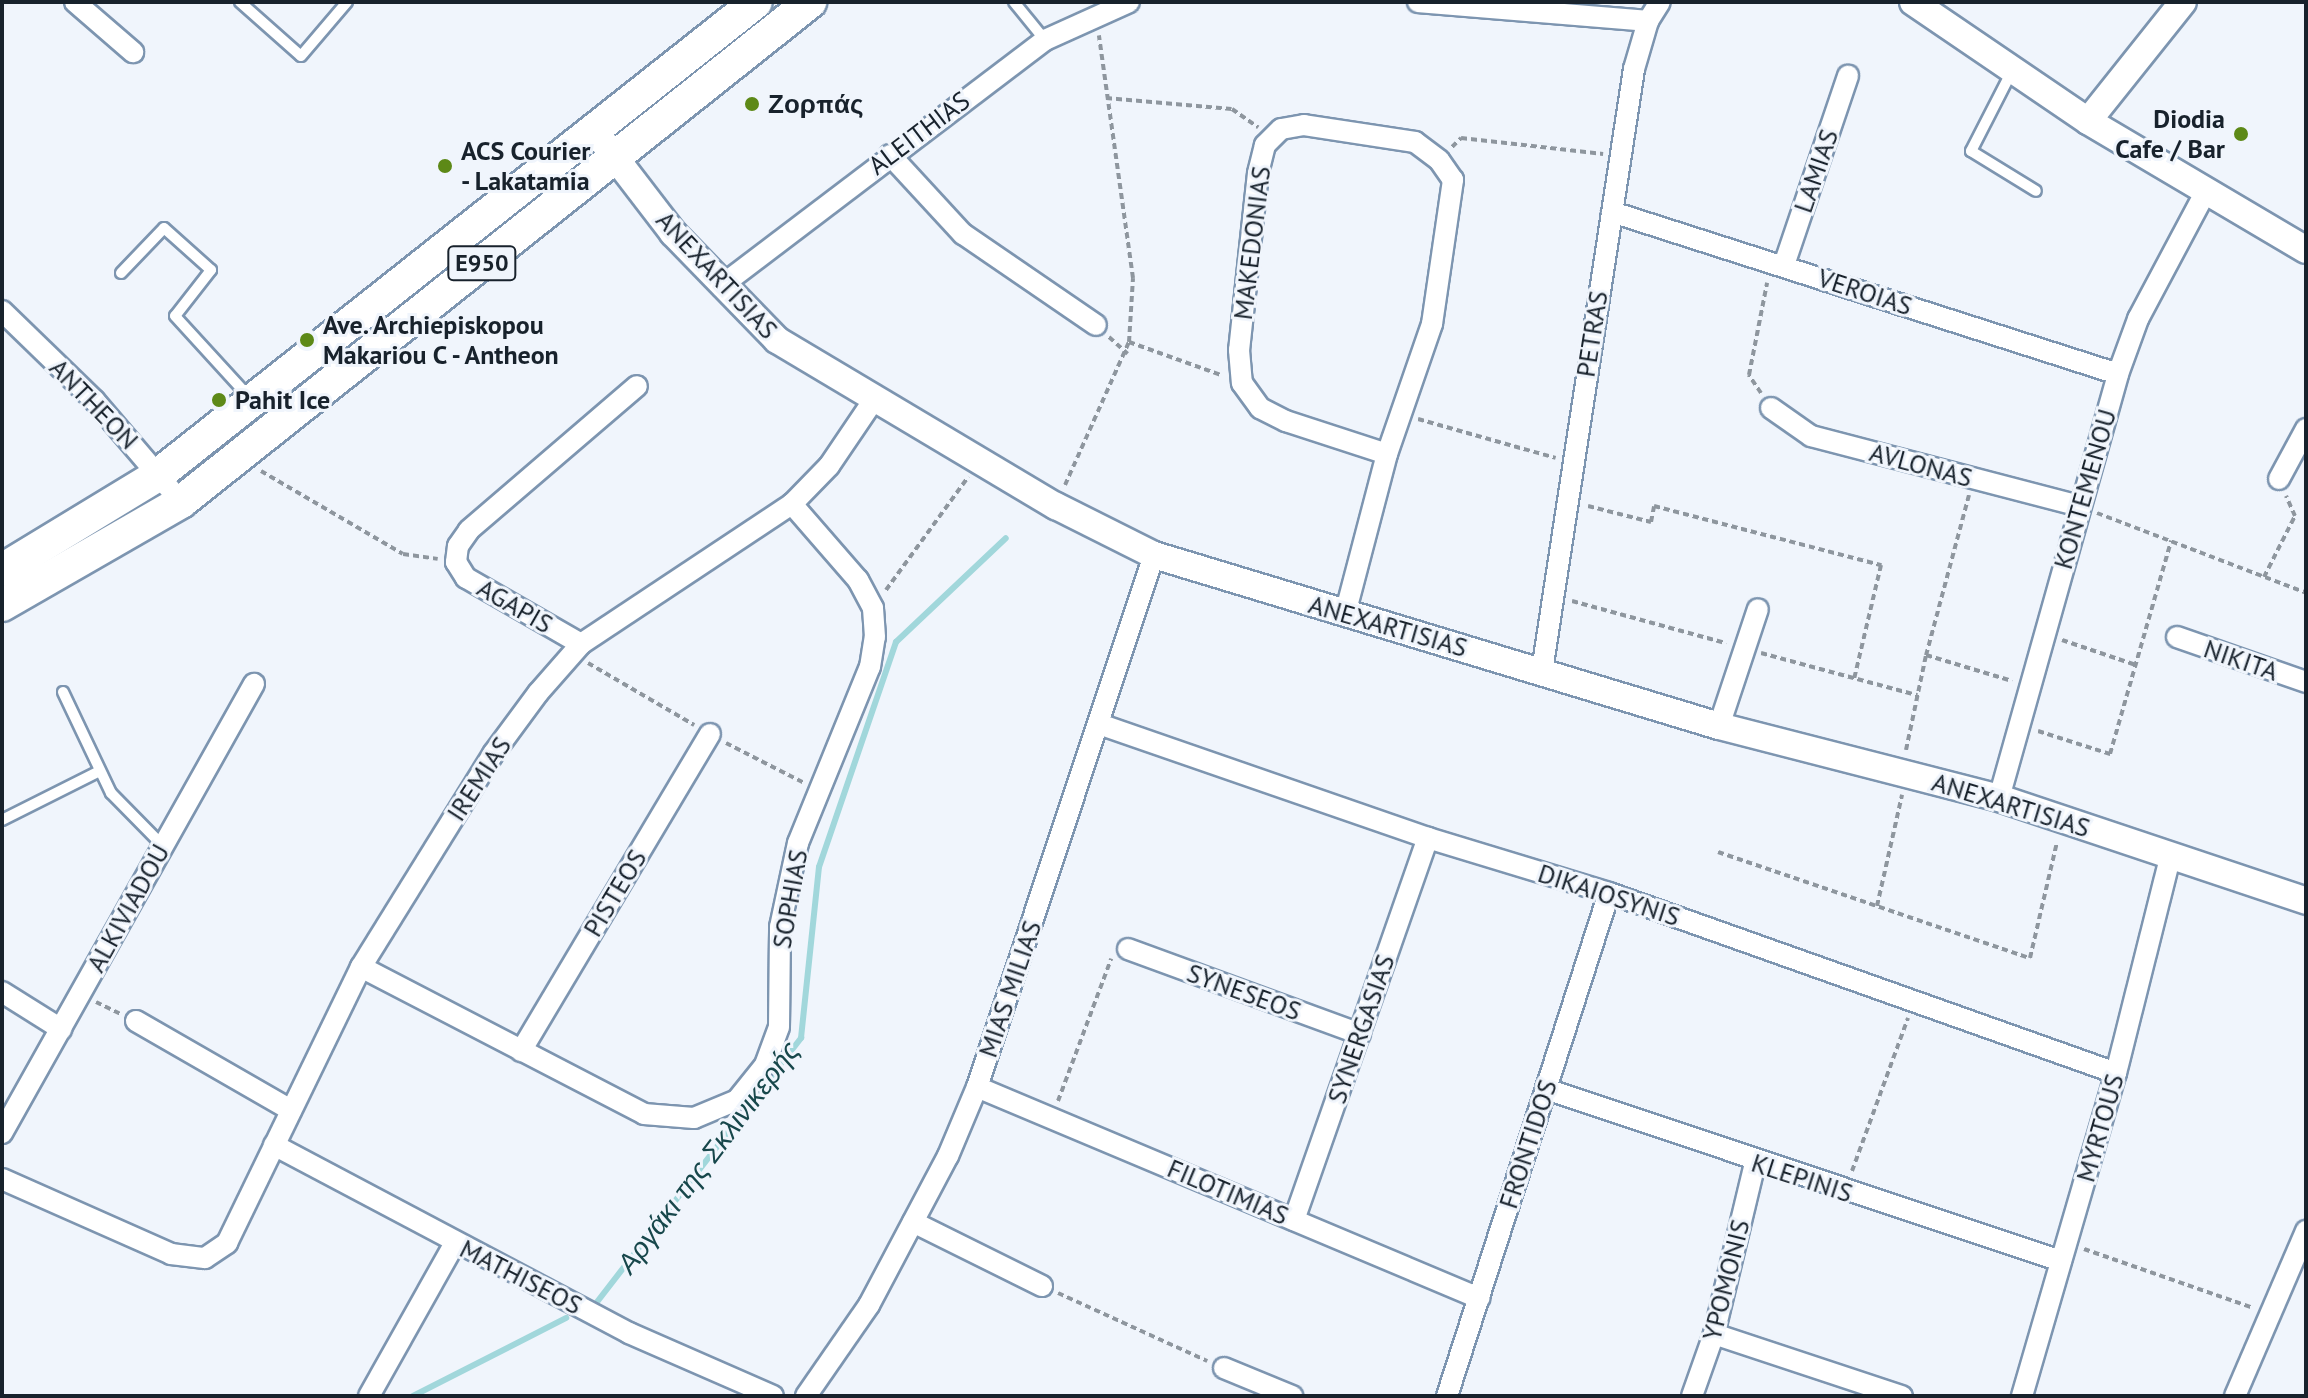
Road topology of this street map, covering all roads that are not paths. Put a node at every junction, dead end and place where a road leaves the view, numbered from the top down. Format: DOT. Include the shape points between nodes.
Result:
graph roads {
  1 [pos="75,2"];
  2 [pos="240,2"];
  3 [pos="347,2"];
  4 [pos="756,2"];
  5 [pos="810,2"];
  6 [pos="1014,2"];
  7 [pos="1129,2"];
  8 [pos="1418,2"];
  9 [pos="1660,2"];
  10 [pos="1913,2"];
  11 [pos="2183,2"];
  12 [pos="1494,5"];
  13 [pos="1648,21"];
  14 [pos="1045,40"];
  15 [pos="133,52"];
  16 [pos="2012,69"];
  17 [pos="1848,76"];
  18 [pos="2088,121"];
  19 [pos="594,130"];
  20 [pos="890,155"];
  21 [pos="615,157"];
  22 [pos="2036,191"];
  23 [pos="2205,193"];
  24 [pos="1612,212"];
  25 [pos="2306,250"];
  26 [pos="1778,263"];
  27 [pos="121,273"];
  28 [pos="721,286"];
  29 [pos="2,311"];
  30 [pos="1096,325"];
  31 [pos="2118,374"];
  32 [pos="637,386"];
  33 [pos="873,401"];
  34 [pos="254,402"];
  35 [pos="1771,408"];
  36 [pos="2306,429"];
  37 [pos="1387,454"];
  38 [pos="158,475"];
  39 [pos="2279,479"];
  40 [pos="181,502"];
  41 [pos="792,504"];
  42 [pos="2080,506"];
  43 [pos="1154,555"];
  44 [pos="2,570"];
  45 [pos="2,605"];
  46 [pos="1758,609"];
  47 [pos="1345,614"];
  48 [pos="2177,637"];
  49 [pos="581,644"];
  50 [pos="1542,671"];
  51 [pos="2306,682"];
  52 [pos="254,684"];
  53 [pos="63,692"];
  54 [pos="1099,724"];
  55 [pos="1719,726"];
  56 [pos="710,734"];
  57 [pos="98,772"];
  58 [pos="1999,798"];
  59 [pos="2,820"];
  60 [pos="1428,838"];
  61 [pos="163,846"];
  62 [pos="2170,858"];
  63 [pos="1609,893"];
  64 [pos="2305,897"];
  65 [pos="1128,949"];
  66 [pos="361,967"];
  67 [pos="2,992"];
  68 [pos="136,1021"];
  69 [pos="61,1029"];
  70 [pos="1360,1034"];
  71 [pos="521,1051"];
  72 [pos="2116,1073"];
  73 [pos="977,1087"];
  74 [pos="1546,1089"];
  75 [pos="291,1110"];
  76 [pos="2,1133"];
  77 [pos="274,1145"];
  78 [pos="1755,1163"];
  79 [pos="2,1179"];
  80 [pos="1294,1220"];
  81 [pos="913,1222"];
  82 [pos="2306,1231"];
  83 [pos="455,1243"];
  84 [pos="2063,1252"];
  85 [pos="1042,1286"];
  86 [pos="1479,1298"];
  87 [pos="1714,1334"];
  88 [pos="1224,1368"];
  89 [pos="377,1394"];
  90 [pos="773,1396"];
  91 [pos="806,1396"];
  92 [pos="1292,1396"];
  93 [pos="1447,1396"];
  94 [pos="1692,1396"];
  95 [pos="1902,1396"];
  96 [pos="2022,1396"];
  97 [pos="2235,1396"];
  1 -- 15 [label="street"];
  2 -- 3 [label="lane" via="301,56"];
  4 -- 19 [label="main road, E950"];
  5 -- 21 [label="main road, E950"];
  6 -- 14 [label="lane"];
  7 -- 14 [label="street, ALEITHIAS"];
  8 -- 12 [label="street"];
  9 -- 13 [label="street, PETRAS"];
  10 -- 16 [label="street"];
  11 -- 18 [label="street"];
  12 -- 13 [label="street"];
  13 -- 24 [label="street, PETRAS"];
  14 -- 20 [label="street, ALEITHIAS"];
  16 -- 18 [label="street"];
  16 -- 22 [label="lane" via="1971,151"];
  17 -- 26 [label="street, LAMIAS"];
  18 -- 23 [label="street"];
  19 -- 21 [label="street, ANEXARTISIAS"];
  19 -- 34 [label="main road, E950"];
  20 -- 28 [label="street, ALEITHIAS"];
  20 -- 30 [label="street" via="963,234"];
  21 -- 28 [label="street, ANEXARTISIAS"];
  21 -- 40 [label="main road, E950"];
  23 -- 25 [label="street"];
  23 -- 31 [label="street, KONTEMENOU" via="2138,319"];
  24 -- 26 [label="street, VEROIAS"];
  24 -- 50 [label="street, PETRAS"];
  26 -- 31 [label="street, VEROIAS"];
  27 -- 34 [label="lane" via="164,228 211,270 175,316"];
  28 -- 33 [label="street, ANEXARTISIAS" via="777,340"];
  29 -- 38 [label="street, ANTHEON" via="94,400"];
  31 -- 42 [label="street, KONTEMENOU"];
  32 -- 49 [label="street, AGAPIS" via="469,530 458,546 456,562 466,578"];
  33 -- 41 [label="street, IREMIAS" via="829,466"];
  33 -- 43 [label="street, ANEXARTISIAS" via="1056,506"];
  34 -- 38 [label="main road, E950"];
  35 -- 42 [label="street, AVLONAS" via="1811,436"];
  36 -- 39 [label="street"];
  37 -- 37 [label="street, MAKEDONIAS" via="1286,421 1260,408 1242,383 1239,350 1258,173 1265,145 1281,129 1304,125 1415,142 1439,160 1453,180 1432,324"];
  37 -- 47 [label="street"];
  38 -- 40 [label="street, ANTHEON"];
  38 -- 44 [label="main road, E950"];
  40 -- 45 [label="main road, E950"];
  41 -- 49 [label="street, IREMIAS"];
  41 -- 71 [label="street, SOPHIAS" via="858,580 873,608 870,667 798,843 780,927 779,1027 765,1065 737,1100 694,1118 644,1114"];
  42 -- 58 [label="street, KONTEMENOU"];
  43 -- 47 [label="street, ANEXARTISIAS"];
  43 -- 54 [label="street, MIAS MILIAS"];
  46 -- 55 [label="street"];
  47 -- 50 [label="street, ANEXARTISIAS"];
  48 -- 51 [label="street, NIKITA"];
  49 -- 66 [label="street, IREMIAS" via="493,754"];
  50 -- 55 [label="street, ANEXARTISIAS"];
  52 -- 61 [label="street, ALKIVIADOU"];
  53 -- 57 [label="lane"];
  54 -- 60 [label="street, DIKAIOSYNIS"];
  54 -- 73 [label="street, MIAS MILIAS"];
  55 -- 58 [label="street, ANEXARTISIAS"];
  56 -- 71 [label="street, PISTEOS"];
  57 -- 59 [label="lane"];
  57 -- 61 [label="lane" via="129,814"];
  58 -- 62 [label="street, ANEXARTISIAS"];
  60 -- 63 [label="street, DIKAIOSYNIS"];
  60 -- 70 [label="street, SYNERGASIAS"];
  61 -- 69 [label="street, ALKIVIADOU"];
  62 -- 64 [label="street, ANEXARTISIAS"];
  62 -- 72 [label="street, MYRTOUS"];
  63 -- 72 [label="street, DIKAIOSYNIS"];
  63 -- 74 [label="street, FRONTIDOS"];
  65 -- 70 [label="street, SYNESEOS"];
  66 -- 71 [label="street, SOPHIAS"];
  66 -- 75 [label="street, IREMIAS"];
  67 -- 69 [label="street"];
  68 -- 75 [label="street"];
  69 -- 76 [label="street, ALKIVIADOU"];
  70 -- 80 [label="street, SYNERGASIAS"];
  72 -- 84 [label="street, MYRTOUS"];
  73 -- 80 [label="street, FILOTIMIAS"];
  73 -- 81 [label="street, MIAS MILIAS"];
  74 -- 78 [label="street, KLEPINIS"];
  74 -- 86 [label="street, FRONTIDOS"];
  75 -- 77 [label="street, IREMIAS"];
  77 -- 79 [label="street, IREMIAS" via="227,1243 205,1258 171,1254"];
  77 -- 83 [label="street, MATHISEOS"];
  78 -- 84 [label="street, KLEPINIS"];
  78 -- 87 [label="street, YPOMONIS"];
  80 -- 86 [label="street, FILOTIMIAS"];
  81 -- 85 [label="street"];
  81 -- 91 [label="street, MIAS MILIAS" via="869,1305"];
  82 -- 97 [label="street"];
  83 -- 89 [label="street"];
  83 -- 90 [label="street, MATHISEOS" via="629,1333"];
  84 -- 96 [label="street, MYRTOUS"];
  86 -- 93 [label="street, FRONTIDOS"];
  87 -- 94 [label="street, YPOMONIS"];
  87 -- 95 [label="street"];
  88 -- 92 [label="street"];
}
